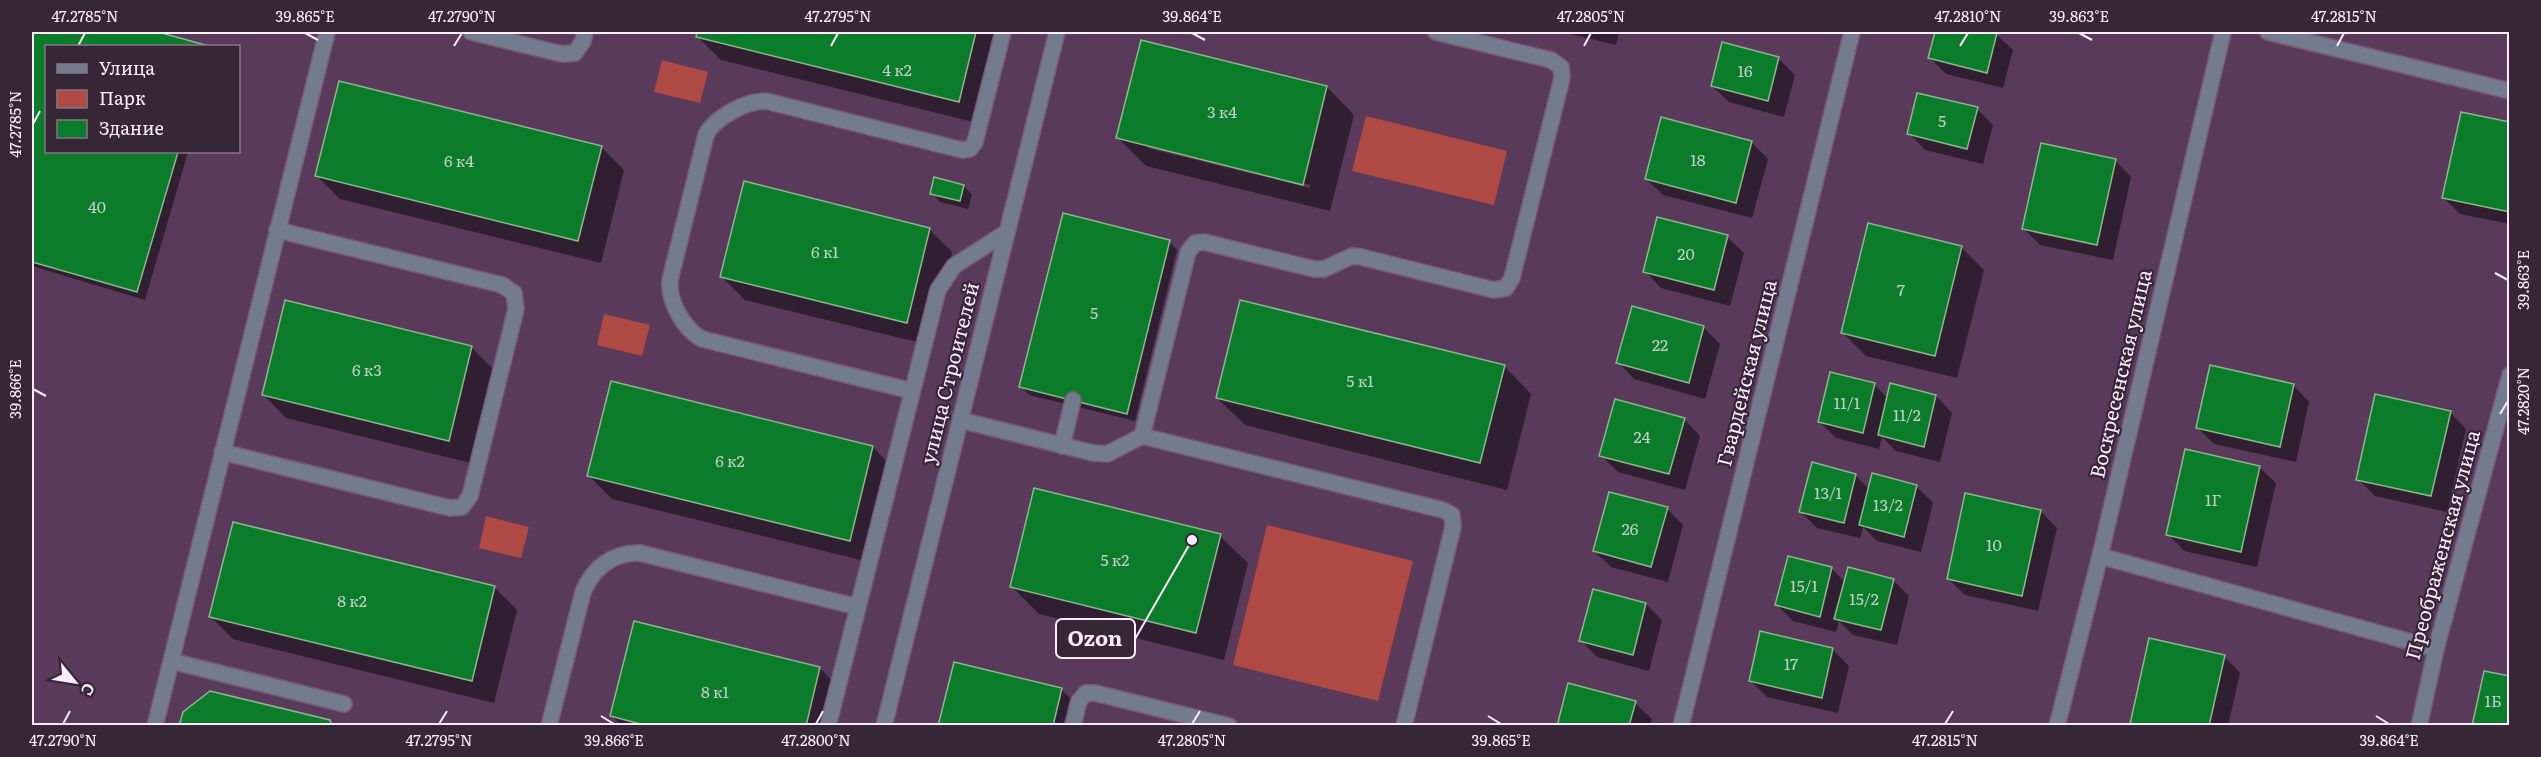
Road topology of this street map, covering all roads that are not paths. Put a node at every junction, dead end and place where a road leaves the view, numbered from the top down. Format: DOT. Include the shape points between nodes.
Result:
graph roads {
  1 [pos="327,32"];
  2 [pos="471,32"];
  3 [pos="585,32"];
  4 [pos="1003,32"];
  5 [pos="1057,32"];
  6 [pos="1436,32"];
  7 [pos="1852,32"];
  8 [pos="2223,32"];
  9 [pos="2268,32"];
  10 [pos="2510,91"];
  11 [pos="278,230"];
  12 [pos="1007,232"];
  13 [pos="2510,375"];
  14 [pos="912,391"];
  15 [pos="1073,400"];
  16 [pos="960,420"];
  17 [pos="1142,436"];
  18 [pos="1062,446"];
  19 [pos="222,452"];
  20 [pos="2100,556"];
  21 [pos="858,608"];
  22 [pos="2436,649"];
  23 [pos="171,661"];
  24 [pos="344,704"];
  25 [pos="155,726"];
  26 [pos="549,726"];
  27 [pos="828,726"];
  28 [pos="884,726"];
  29 [pos="1073,726"];
  30 [pos="1228,726"];
  31 [pos="1404,726"];
  32 [pos="1681,726"];
  33 [pos="2057,726"];
  34 [pos="2419,726"];
  1 -- 11 [label="street"];
  2 -- 3 [label="street" via="562,54 574,53"];
  4 -- 14 [label="street" via="970,149 766,101 747,104 715,123 706,135 670,280 671,299 690,330 702,339"];
  5 -- 12 [label="street, улица Строителей"];
  6 -- 17 [label="street" via="1551,60 1561,66 1562,78 1512,278 1506,288 1494,290 1361,257 1352,256 1324,269 1314,269 1195,243 1188,252"];
  7 -- 32 [label="street, Гвардейская улица"];
  8 -- 20 [label="street, Воскресенская улица"];
  9 -- 10 [label="street"];
  11 -- 19 [label="street"];
  11 -- 19 [label="street" via="502,285 514,293 516,309 470,496 462,507 450,508"];
  12 -- 14 [label="street" via="946,275 938,290"];
  12 -- 16 [label="street, улица Строителей"];
  13 -- 22 [label="street, Преображенская улица"];
  14 -- 21 [label="street"];
  15 -- 18 [label="street"];
  16 -- 18 [label="street"];
  16 -- 28 [label="street, улица Строителей"];
  17 -- 18 [label="street" via="1107,454"];
  17 -- 31 [label="street" via="1452,515 1454,527"];
  19 -- 23 [label="street"];
  20 -- 22 [label="street"];
  20 -- 33 [label="street, Воскресенская улица"];
  21 -- 26 [label="street" via="628,552 598,567 589,577"];
  21 -- 27 [label="street"];
  22 -- 34 [label="street, Преображенская улица"];
  23 -- 24 [label="street"];
  23 -- 25 [label="street"];
  29 -- 30 [label="street" via="1079,701 1086,693 1095,693"];
}
